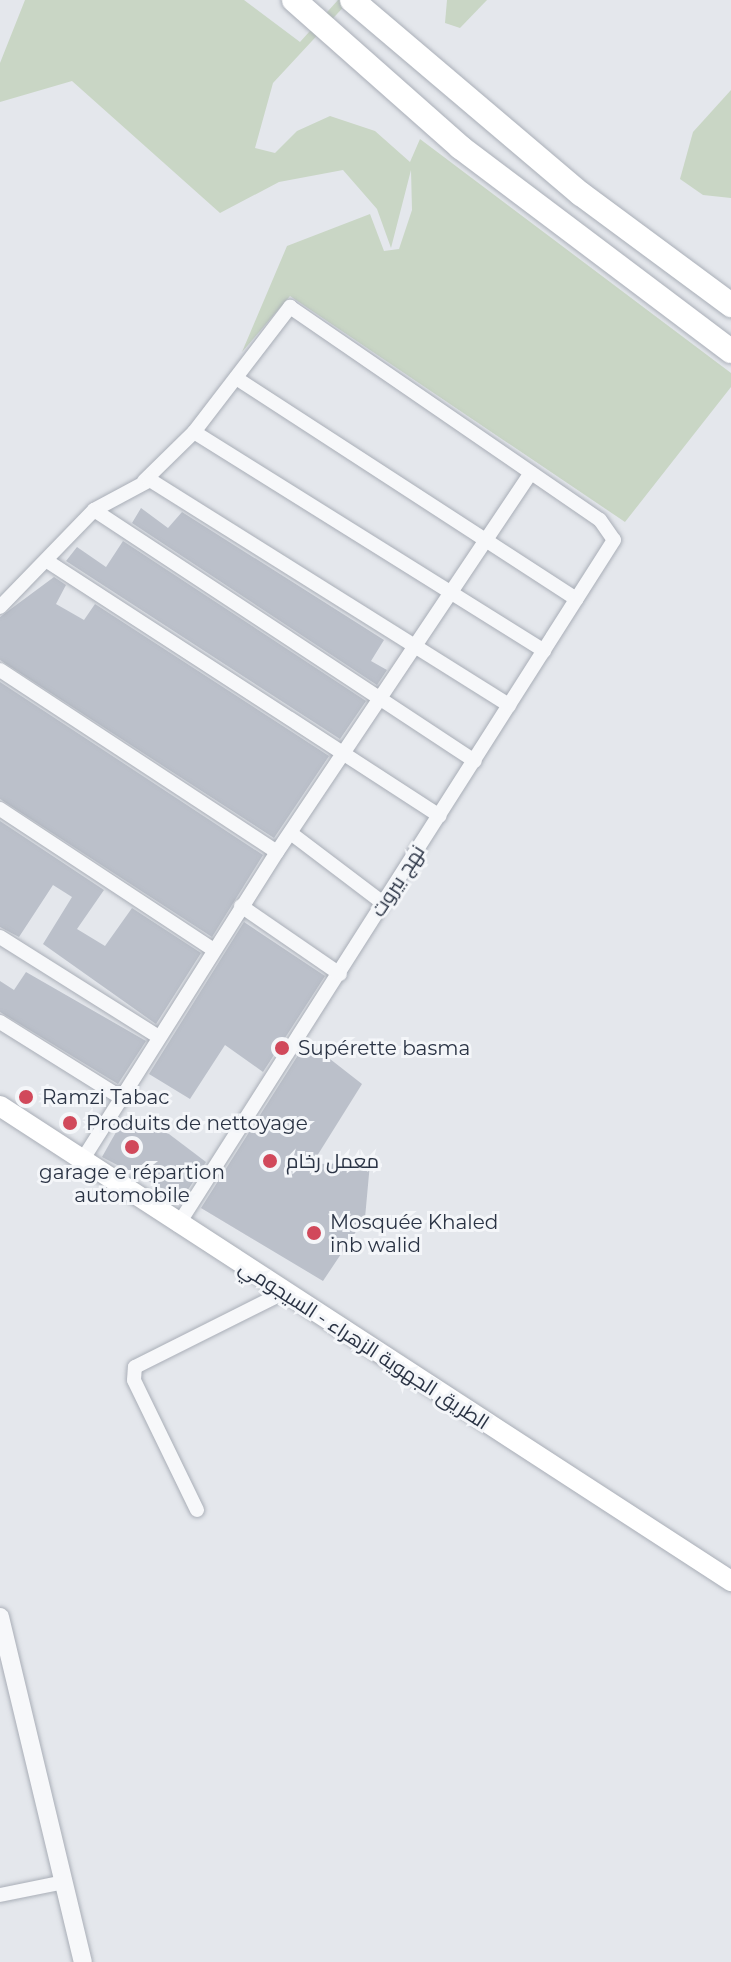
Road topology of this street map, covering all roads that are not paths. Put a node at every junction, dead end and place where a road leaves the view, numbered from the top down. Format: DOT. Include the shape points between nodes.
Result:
graph roads {
  1 [pos="294,0"];
  2 [pos="352,0"];
  3 [pos="731,305"];
  4 [pos="731,351"];
  5 [pos="236,378"];
  6 [pos="194,432"];
  7 [pos="531,473"];
  8 [pos="144,481"];
  9 [pos="94,510"];
  10 [pos="486,537"];
  11 [pos="47,561"];
  12 [pos="448,592"];
  13 [pos="576,599"];
  14 [pos="0,607"];
  15 [pos="415,647"];
  16 [pos="544,651"];
  17 [pos="0,670"];
  18 [pos="382,699"];
  19 [pos="509,705"];
  20 [pos="346,754"];
  21 [pos="475,761"];
  22 [pos="0,809"];
  23 [pos="440,816"];
  24 [pos="292,834"];
  25 [pos="277,852"];
  26 [pos="383,903"];
  27 [pos="241,906"];
  28 [pos="0,937"];
  29 [pos="211,948"];
  30 [pos="340,974"];
  31 [pos="0,1022"];
  32 [pos="157,1036"];
  33 [pos="120,1097"];
  34 [pos="0,1106"];
  35 [pos="81,1162"];
  36 [pos="178,1225"];
  37 [pos="283,1293"];
  38 [pos="197,1510"];
  39 [pos="731,1581"];
  40 [pos="0,1617"];
  41 [pos="64,1882"];
  42 [pos="0,1895"];
  43 [pos="83,1962"];
  1 -- 4 [label="highway" via="460,147"];
  2 -- 3 [label="highway" via="581,194"];
  5 -- 6 [label="street"];
  5 -- 7 [label="street" via="290,307"];
  5 -- 10 [label="street"];
  6 -- 8 [label="street"];
  6 -- 12 [label="street"];
  7 -- 10 [label="street"];
  7 -- 13 [label="street, نهج بيروت" via="613,535"];
  8 -- 9 [label="street"];
  8 -- 15 [label="street" via="166,486"];
  9 -- 11 [label="street"];
  9 -- 18 [label="street"];
  10 -- 12 [label="street"];
  10 -- 13 [label="street"];
  11 -- 14 [label="street"];
  11 -- 20 [label="street"];
  12 -- 15 [label="street"];
  12 -- 16 [label="street"];
  13 -- 16 [label="street, نهج بيروت"];
  15 -- 18 [label="street"];
  15 -- 19 [label="street"];
  16 -- 19 [label="street, نهج بيروت"];
  17 -- 25 [label="street"];
  18 -- 20 [label="street"];
  18 -- 21 [label="street"];
  19 -- 21 [label="street, نهج بيروت"];
  20 -- 23 [label="street"];
  20 -- 24 [label="street"];
  21 -- 23 [label="street, نهج بيروت"];
  22 -- 29 [label="street"];
  23 -- 26 [label="street, نهج بيروت"];
  24 -- 25 [label="street"];
  24 -- 26 [label="street"];
  25 -- 27 [label="street"];
  26 -- 30 [label="street, نهج بيروت"];
  27 -- 29 [label="street"];
  27 -- 30 [label="street"];
  28 -- 32 [label="street"];
  29 -- 32 [label="street"];
  30 -- 36 [label="street, نهج بيروت"];
  31 -- 33 [label="street"];
  32 -- 33 [label="street"];
  33 -- 35 [label="street"];
  34 -- 35 [label="main road, الطريق الجهوية الزهراء - السيجومي"];
  35 -- 36 [label="main road, الطريق الجهوية الزهراء - السيجومي"];
  36 -- 37 [label="main road, الطريق الجهوية الزهراء - السيجومي"];
  37 -- 38 [label="street" via="135,1367 134,1380"];
  37 -- 39 [label="main road, الطريق الجهوية الزهراء - السيجومي"];
  40 -- 41 [label="street"];
  41 -- 42 [label="street"];
  41 -- 43 [label="street"];
}
